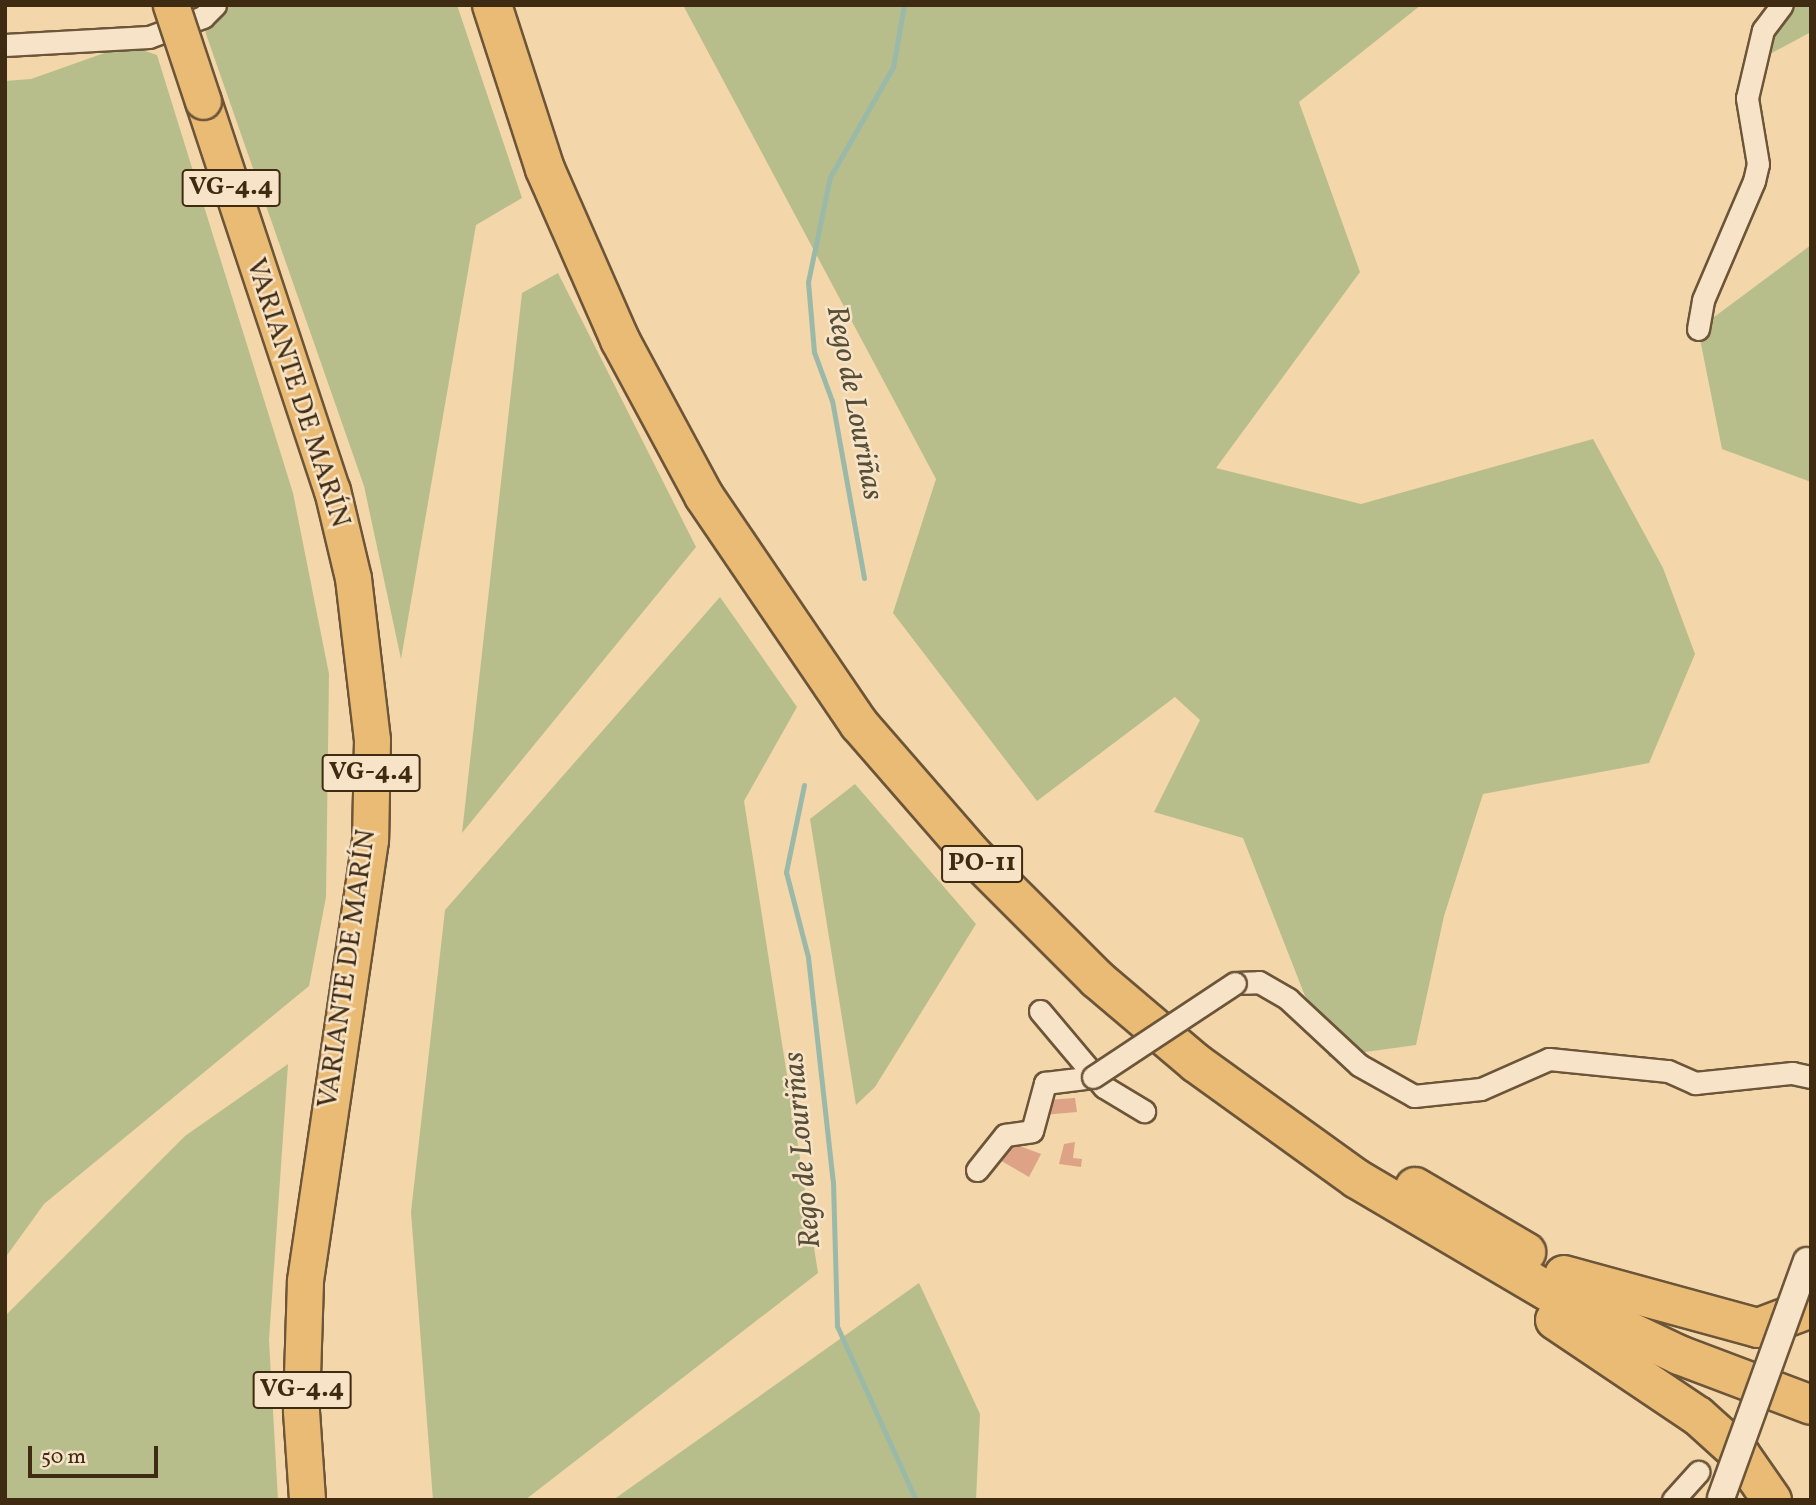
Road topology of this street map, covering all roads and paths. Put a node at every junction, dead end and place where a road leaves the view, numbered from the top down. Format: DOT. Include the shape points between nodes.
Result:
graph roads {
  1 [pos="171,5"];
  2 [pos="215,5"];
  3 [pos="492,5"];
  4 [pos="515,5"];
  5 [pos="1782,5"];
  6 [pos="5,44"];
  7 [pos="1698,329"];
  8 [pos="1040,1011"];
  9 [pos="1093,1077"];
  10 [pos="1811,1077"];
  11 [pos="1144,1111"];
  12 [pos="977,1170"];
  13 [pos="1357,1180"];
  14 [pos="1807,1261"];
  15 [pos="1564,1275"];
  16 [pos="1811,1308"];
  17 [pos="1811,1382"];
  18 [pos="1811,1405"];
  19 [pos="1698,1472"];
  20 [pos="1721,1499"];
  21 [pos="307,1500"];
  22 [pos="1673,1500"];
  23 [pos="1772,1500"];
  1 -- 21 [label="highway, VARIANTE DE MARÍN / VG-4.4, bridge" via="332,490 366,656 370,840 305,1280 301,1411"];
  2 -- 6 [label="street" via="203,17 149,37"];
  3 -- 13 [label="highway, PO-11" via="545,169 620,340 704,496 859,724 971,853 1097,979 1196,1063"];
  4 -- 15 [label="highway, PO-11" via="566,161 636,321 722,481 879,709 1035,885 1110,960 1226,1057 1381,1167"];
  5 -- 7 [label="street" via="1763,30 1746,98 1758,164 1754,181 1703,300"];
  8 -- 9 [label="street"];
  9 -- 10 [label="street, bridge" via="1235,983 1259,982 1288,999 1359,1065 1414,1096 1481,1089 1549,1059 1668,1072 1695,1083 1792,1073"];
  9 -- 11 [label="street"];
  9 -- 12 [label="street" via="1045,1083 1032,1130 1005,1135"];
  13 -- 18 [label="highway, PO-11" via="1559,1298 1679,1355"];
  13 -- 23 [label="highway" via="1437,1249 1626,1363 1698,1416 1740,1454"];
  14 -- 20 [label="street, bridge"];
  15 -- 16 [label="highway" via="1758,1328"];
  15 -- 17 [label="highway, PO-11" via="1689,1337"];
  19 -- 22 [label="street"];
}
